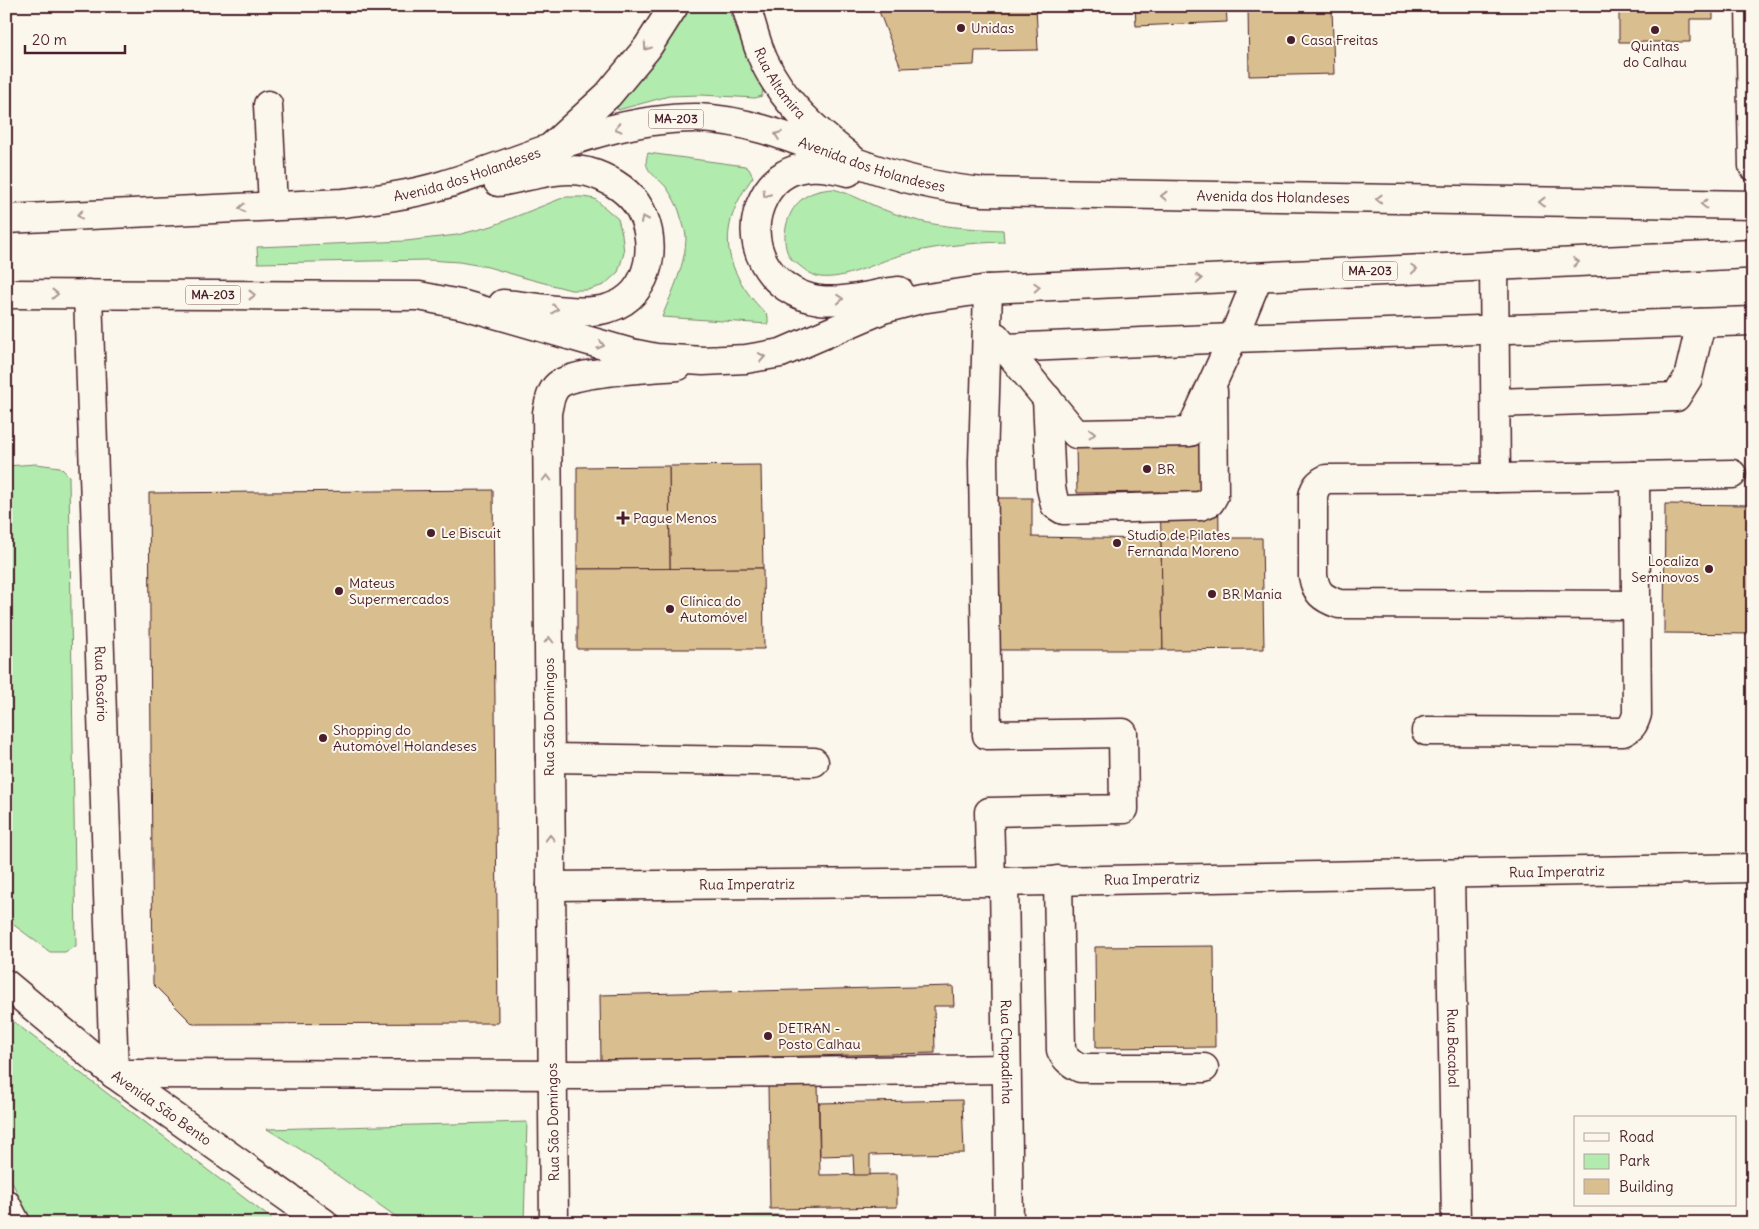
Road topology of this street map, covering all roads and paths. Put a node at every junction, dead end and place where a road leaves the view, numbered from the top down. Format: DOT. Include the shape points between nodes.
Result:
graph roads {
  1 [pos="674,6"];
  2 [pos="746,6"];
  3 [pos="1750,6"];
  4 [pos="268,105"];
  5 [pos="547,150"];
  6 [pos="858,164"];
  7 [pos="1753,166"];
  8 [pos="1010,194"];
  9 [pos="343,203"];
  10 [pos="1753,205"];
  11 [pos="273,206"];
  12 [pos="6,219"];
  13 [pos="1753,254"];
  14 [pos="1494,266"];
  15 [pos="1258,277"];
  16 [pos="988,289"];
  17 [pos="6,294"];
  18 [pos="88,294"];
  19 [pos="419,296"];
  20 [pos="1753,321"];
  21 [pos="1701,323"];
  22 [pos="1495,330"];
  23 [pos="996,338"];
  24 [pos="1233,338"];
  25 [pos="726,361"];
  26 [pos="1212,384"];
  27 [pos="1047,398"];
  28 [pos="1496,403"];
  29 [pos="1732,474"];
  30 [pos="1635,476"];
  31 [pos="1496,478"];
  32 [pos="1636,605"];
  33 [pos="1426,730"];
  34 [pos="550,758"];
  35 [pos="814,762"];
  36 [pos="1753,868"];
  37 [pos="1450,874"];
  38 [pos="1058,880"];
  39 [pos="997,882"];
  40 [pos="551,886"];
  41 [pos="6,984"];
  42 [pos="1204,1068"];
  43 [pos="1006,1069"];
  44 [pos="114,1074"];
  45 [pos="553,1075"];
  46 [pos="6,1204"];
  47 [pos="16,1223"];
  48 [pos="324,1223"];
  49 [pos="554,1223"];
  50 [pos="1009,1223"];
  51 [pos="1456,1223"];
  1 -- 5 [label="street, one-way" via="619,83"];
  2 -- 6 [label="street, Rua Altamira" via="764,61 788,100 816,130"];
  3 -- 7 [label="street"];
  4 -- 11 [label="street"];
  6 -- 5 [label="street, Avenida dos Holandeses / MA-203, one-way" via="769,132 700,118 634,124"];
  5 -- 9 [label="street, Avenida dos Holandeses / MA-203" via="442,186 394,197"];
  6 -- 8 [label="street, Avenida dos Holandeses / MA-203" via="934,186"];
  10 -- 8 [label="street, Avenida dos Holandeses / MA-203, one-way"];
  8 -- 16 [label="street, one-way" via="916,192 873,182 846,171 809,167 781,176 767,192 757,216 758,252 766,268 780,283 803,296 836,300 901,290"];
  9 -- 11 [label="street, Avenida dos Holandeses / MA-203"];
  19 -- 9 [label="street, one-way" via="568,310 608,308 629,298 644,278 650,246 646,223 635,203 616,185 588,172 572,170 448,191"];
  11 -- 12 [label="street, Avenida dos Holandeses / MA-203, one-way"];
  14 -- 13 [label="street, MA-203, one-way"];
  15 -- 14 [label="street, MA-203, one-way"];
  14 -- 22 [label="street"];
  16 -- 15 [label="street, MA-203, one-way"];
  15 -- 24 [label="street"];
  16 -- 23 [label="street"];
  25 -- 16 [label="street, MA-203, one-way" via="781,353 855,320 902,304"];
  17 -- 18 [label="street, MA-203, one-way"];
  18 -- 19 [label="street, MA-203, one-way"];
  18 -- 44 [label="street, Rua Rosário"];
  19 -- 25 [label="street, MA-203, one-way" via="478,309 631,353 681,360"];
  20 -- 21 [label="street"];
  21 -- 22 [label="street"];
  21 -- 28 [label="street" via="1688,378 1676,397"];
  22 -- 24 [label="street"];
  22 -- 28 [label="street"];
  23 -- 24 [label="street"];
  23 -- 27 [label="street"];
  23 -- 39 [label="street, Rua Chapadinha" via="983,462 987,734 1123,733 1124,809 989,812"];
  24 -- 26 [label="street"];
  34 -- 25 [label="street, Rua São Domingos, one-way" via="547,413 551,397 556,386 585,375"];
  27 -- 26 [label="street, one-way" via="1076,434 1190,432"];
  26 -- 27 [label="street" via="1214,495 1210,502 1200,506 1064,510 1055,505 1051,488"];
  28 -- 31 [label="street"];
  29 -- 30 [label="street"];
  30 -- 31 [label="street"];
  30 -- 32 [label="street"];
  31 -- 32 [label="street" via="1326,479 1319,482 1313,496 1315,587 1329,600 1339,604"];
  32 -- 33 [label="street" via="1637,714 1630,728 1623,732"];
  34 -- 35 [label="street"];
  40 -- 34 [label="street, Rua São Domingos, one-way"];
  36 -- 37 [label="street, Rua Imperatriz"];
  37 -- 38 [label="street, Rua Imperatriz"];
  37 -- 51 [label="street, Rua Bacabal"];
  38 -- 39 [label="street, Rua Imperatriz"];
  38 -- 42 [label="street" via="1061,1050 1064,1056 1080,1068"];
  39 -- 40 [label="street, Rua Imperatriz"];
  39 -- 43 [label="street, Rua Chapadinha"];
  40 -- 45 [label="street, Rua São Domingos"];
  41 -- 44 [label="street, Avenida São Bento"];
  43 -- 45 [label="street"];
  43 -- 50 [label="street, Rua Chapadinha"];
  44 -- 45 [label="street"];
  44 -- 48 [label="street, Avenida São Bento"];
  45 -- 49 [label="street, Rua São Domingos"];
  46 -- 47 [label="street"];
}
